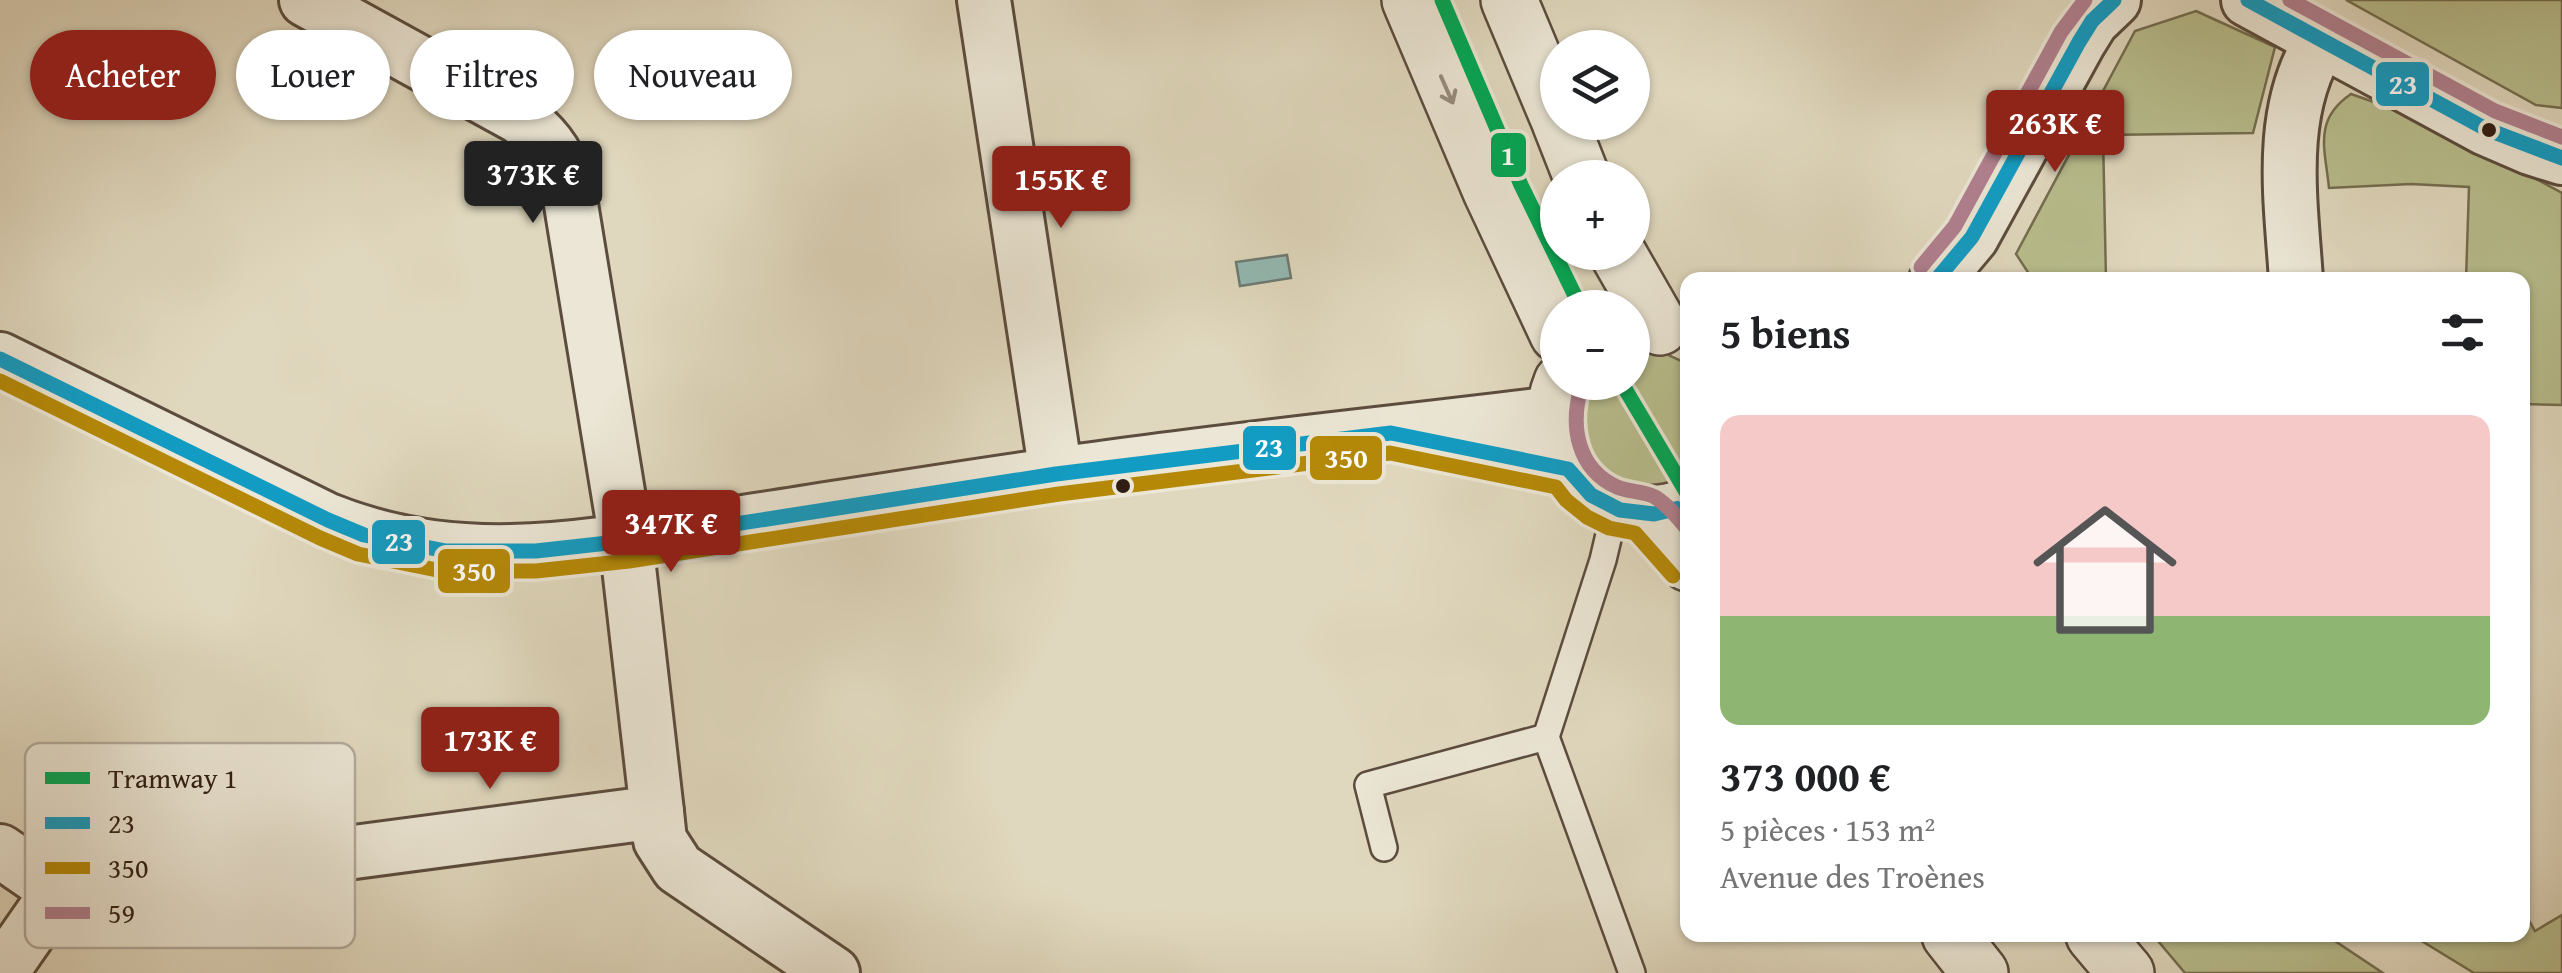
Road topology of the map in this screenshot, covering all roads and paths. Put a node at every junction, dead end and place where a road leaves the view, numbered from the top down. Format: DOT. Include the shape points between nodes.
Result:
graph roads {
  1 [pos="306,0"];
  2 [pos="984,0"];
  3 [pos="1410,0"];
  4 [pos="1510,0"];
  5 [pos="2114,0"];
  6 [pos="2248,0"];
  7 [pos="2322,40"];
  8 [pos="1540,75"];
  9 [pos="2562,158"];
  10 [pos="1626,270"];
  11 [pos="1943,272"];
  12 [pos="2296,272"];
  13 [pos="1540,296"];
  14 [pos="1660,329"];
  15 [pos="0,360"];
  16 [pos="1549,400"];
  17 [pos="1558,400"];
  18 [pos="1391,434"];
  19 [pos="1568,469"];
  20 [pos="1056,474"];
  21 [pos="1649,510"];
  22 [pos="626,541"];
  23 [pos="1680,553"];
  24 [pos="1546,737"];
  25 [pos="657,812"];
  26 [pos="1384,848"];
  27 [pos="0,851"];
  28 [pos="355,852"];
  29 [pos="25,869"];
  30 [pos="25,939"];
  31 [pos="1956,942"];
  32 [pos="2100,942"];
  33 [pos="1,973"];
  34 [pos="833,973"];
  35 [pos="1632,973"];
  36 [pos="1980,973"];
  37 [pos="2126,973"];
  1 -- 22 [label="street" via="518,117 554,150 567,180"];
  2 -- 20 [label="street"];
  3 -- 13 [label="street, one-way"];
  4 -- 8 [label="street"];
  5 -- 11 [label="street" via="2079,42 1972,238"];
  6 -- 7 [label="street"];
  7 -- 9 [label="street" via="2486,129"];
  7 -- 12 [label="street" via="2310,59 2288,149"];
  10 -- 14 [label="street"];
  15 -- 22 [label="street" via="364,534 489,553"];
  16 -- 18 [label="street"];
  17 -- 19 [label="street" via="1556,442"];
  18 -- 19 [label="street"];
  18 -- 20 [label="street"];
  19 -- 21 [label="street" via="1588,493"];
  20 -- 22 [label="street"];
  21 -- 23 [label="street"];
  21 -- 24 [label="lane" via="1603,560"];
  22 -- 25 [label="street"];
  24 -- 26 [label="lane" via="1368,785"];
  24 -- 35 [label="lane"];
  25 -- 28 [label="street"];
  25 -- 34 [label="street" via="660,840 678,868"];
  27 -- 29 [label="street"];
  30 -- 33 [label="street"];
  31 -- 36 [label="street"];
  32 -- 37 [label="street"];
}
